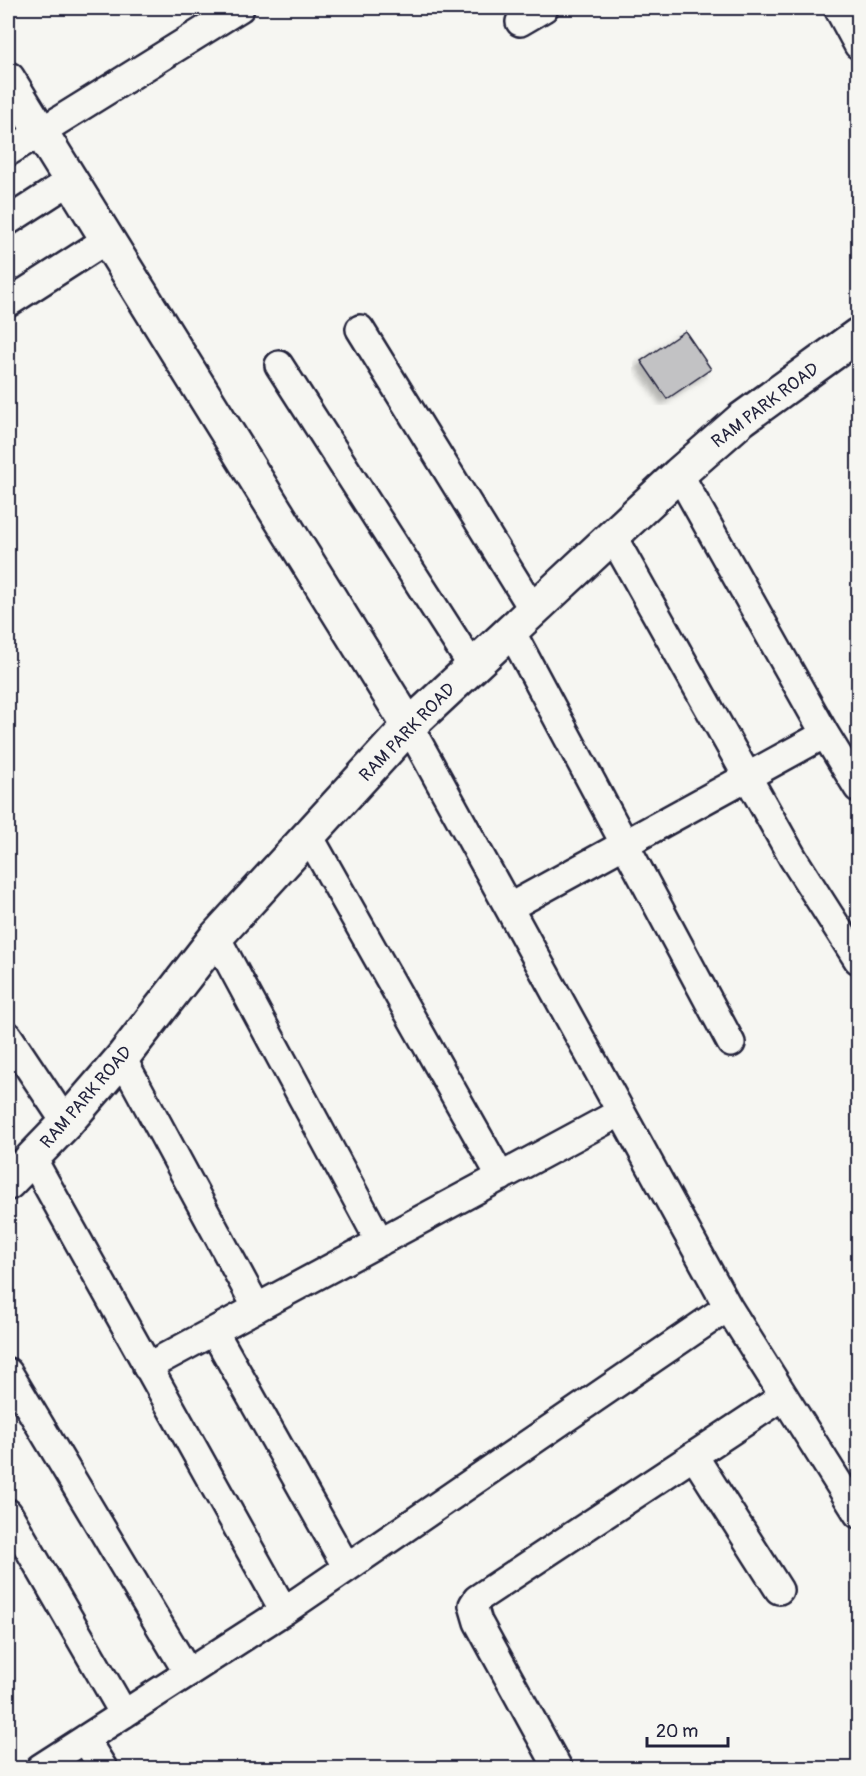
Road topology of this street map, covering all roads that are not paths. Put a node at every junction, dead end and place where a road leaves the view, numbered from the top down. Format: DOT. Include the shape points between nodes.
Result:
graph roads {
  1 [pos="240,8"];
  2 [pos="543,8"];
  3 [pos="838,8"];
  4 [pos="520,21"];
  5 [pos="858,45"];
  6 [pos="8,79"];
  7 [pos="39,131"];
  8 [pos="8,152"];
  9 [pos="70,182"];
  10 [pos="8,221"];
  11 [pos="106,240"];
  12 [pos="8,303"];
  13 [pos="360,328"];
  14 [pos="858,335"];
  15 [pos="279,365"];
  16 [pos="679,474"];
  17 [pos="613,537"];
  18 [pos="523,621"];
  19 [pos="472,666"];
  20 [pos="409,726"];
  21 [pos="825,734"];
  22 [pos="747,777"];
  23 [pos="858,788"];
  24 [pos="309,836"];
  25 [pos="625,844"];
  26 [pos="510,907"];
  27 [pos="216,937"];
  28 [pos="858,960"];
  29 [pos="8,1035"];
  30 [pos="731,1043"];
  31 [pos="122,1058"];
  32 [pos="621,1112"];
  33 [pos="66,1123"];
  34 [pos="32,1158"];
  35 [pos="501,1177"];
  36 [pos="8,1183"];
  37 [pos="380,1242"];
  38 [pos="728,1307"];
  39 [pos="257,1308"];
  40 [pos="214,1331"];
  41 [pos="147,1367"];
  42 [pos="8,1372"];
  43 [pos="784,1396"];
  44 [pos="694,1456"];
  45 [pos="8,1513"];
  46 [pos="858,1514"];
  47 [pos="347,1568"];
  48 [pos="778,1590"];
  49 [pos="284,1611"];
  50 [pos="188,1673"];
  51 [pos="124,1714"];
  52 [pos="86,1739"];
  53 [pos="40,1768"];
  54 [pos="103,1768"];
  55 [pos="558,1768"];
  1 -- 7 [label="street"];
  2 -- 4 [label="street"];
  3 -- 5 [label="street"];
  6 -- 7 [label="street"];
  7 -- 8 [label="street"];
  7 -- 9 [label="street"];
  9 -- 10 [label="street"];
  9 -- 11 [label="street"];
  11 -- 12 [label="street"];
  11 -- 20 [label="street"];
  13 -- 18 [label="street"];
  14 -- 16 [label="street, RAM PARK ROAD" via="742,419"];
  15 -- 19 [label="street"];
  16 -- 17 [label="street, RAM PARK ROAD"];
  16 -- 21 [label="street"];
  17 -- 18 [label="street, RAM PARK ROAD"];
  17 -- 22 [label="street"];
  18 -- 19 [label="street, RAM PARK ROAD"];
  18 -- 25 [label="street"];
  19 -- 20 [label="street, RAM PARK ROAD"];
  20 -- 24 [label="street, RAM PARK ROAD"];
  20 -- 26 [label="street"];
  21 -- 22 [label="street"];
  21 -- 23 [label="street"];
  22 -- 25 [label="street"];
  22 -- 28 [label="street"];
  24 -- 27 [label="street, RAM PARK ROAD"];
  24 -- 35 [label="street"];
  25 -- 26 [label="street"];
  25 -- 30 [label="street"];
  26 -- 32 [label="street"];
  27 -- 31 [label="street, RAM PARK ROAD"];
  27 -- 37 [label="street"];
  29 -- 33 [label="street"];
  31 -- 33 [label="street, RAM PARK ROAD"];
  31 -- 39 [label="street"];
  32 -- 35 [label="street"];
  32 -- 38 [label="street"];
  33 -- 34 [label="street, RAM PARK ROAD"];
  34 -- 36 [label="street, RAM PARK ROAD"];
  34 -- 41 [label="street"];
  35 -- 37 [label="street"];
  37 -- 39 [label="street"];
  38 -- 43 [label="street"];
  38 -- 47 [label="street"];
  39 -- 40 [label="street"];
  40 -- 41 [label="street"];
  40 -- 47 [label="street"];
  41 -- 49 [label="street"];
  42 -- 50 [label="street"];
  43 -- 44 [label="street"];
  43 -- 46 [label="street"];
  44 -- 48 [label="street"];
  44 -- 55 [label="street" via="473,1605 478,1622"];
  45 -- 51 [label="street"];
  47 -- 49 [label="street"];
  49 -- 50 [label="street"];
  50 -- 51 [label="street"];
  51 -- 52 [label="street"];
  52 -- 53 [label="street"];
  52 -- 54 [label="street"];
}
